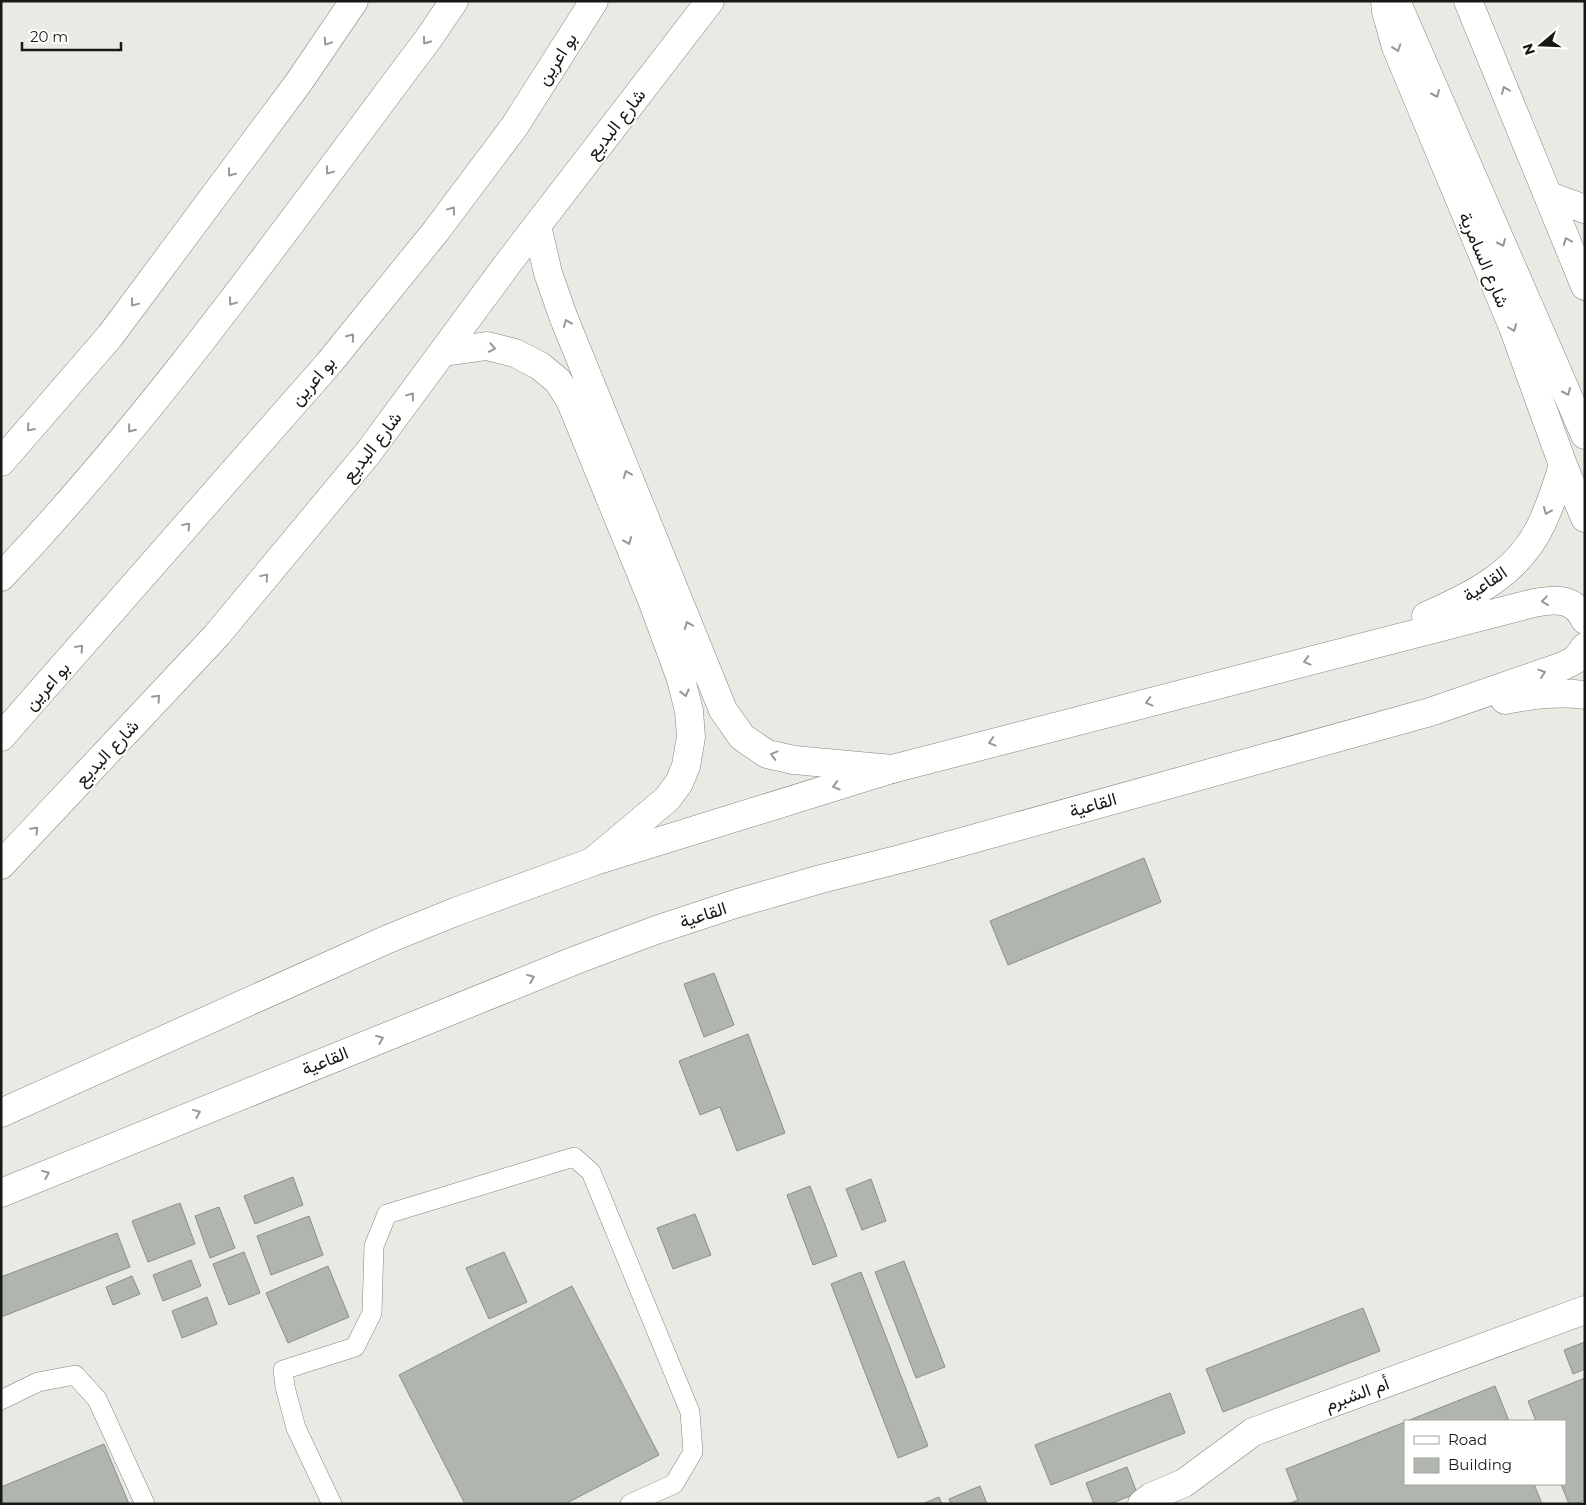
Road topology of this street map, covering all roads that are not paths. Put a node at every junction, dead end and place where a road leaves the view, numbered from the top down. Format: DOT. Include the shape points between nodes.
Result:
graph roads {
  1 [pos="354,1"];
  2 [pos="454,1"];
  3 [pos="594,1"];
  4 [pos="710,1"];
  5 [pos="1385,1"];
  6 [pos="1396,1"];
  7 [pos="1468,1"];
  8 [pos="1549,196"];
  9 [pos="1585,209"];
  10 [pos="537,226"];
  11 [pos="1585,286"];
  12 [pos="444,352"];
  13 [pos="1585,435"];
  14 [pos="1,462"];
  15 [pos="1563,466"];
  16 [pos="1585,518"];
  17 [pos="1,577"];
  18 [pos="1585,620"];
  19 [pos="1585,646"];
  20 [pos="1354,648"];
  21 [pos="1585,694"];
  22 [pos="1430,712"];
  23 [pos="1,737"];
  24 [pos="892,768"];
  25 [pos="592,862"];
  26 [pos="1,866"];
  27 [pos="1,1113"];
  28 [pos="1,1193"];
  29 [pos="1585,1310"];
  30 [pos="1,1400"];
  31 [pos="145,1504"];
  32 [pos="332,1504"];
  33 [pos="630,1504"];
  34 [pos="1142,1504"];
  1 -- 14 [label="main road, one-way" via="299,82 110,336"];
  2 -- 17 [label="main road, one-way" via="222,315 122,440"];
  23 -- 3 [label="main road, بو اعرين, one-way" via="329,363 436,231 514,127"];
  4 -- 10 [label="main road, شارع البديع"];
  5 -- 15 [label="main road, شارع السامرية, one-way" via="1396,47 1513,328"];
  6 -- 13 [label="main road, شارع السامرية, one-way"];
  8 -- 7 [label="main road, one-way"];
  8 -- 9 [label="main road"];
  11 -- 8 [label="main road, one-way"];
  10 -- 12 [label="main road, شارع البديع"];
  24 -- 10 [label="main road, one-way" via="794,760 767,754 742,737 723,710 564,316 548,273"];
  12 -- 25 [label="main road, one-way" via="487,346 514,353 540,366 558,381 570,400 652,600 681,680 689,711 691,737 679,783 668,799"];
  26 -- 12 [label="main road, شارع البديع, one-way" via="216,636 368,453"];
  15 -- 16 [label="main road, شارع السامرية"];
  15 -- 20 [label="main road, القاعية, one-way" via="1542,525 1508,569 1487,587 1463,600"];
  18 -- 20 [label="main road, القاعية, one-way" via="1573,605 1562,600 1549,600"];
  22 -- 19 [label="main road, القاعية, one-way" via="1564,666 1575,660"];
  20 -- 24 [label="main road, القاعية, one-way"];
  21 -- 22 [label="main road, القاعية" via="1540,694"];
  28 -- 22 [label="main road, القاعية, one-way" via="656,930 821,879"];
  24 -- 25 [label="main road, القاعية, one-way"];
  25 -- 27 [label="main road, القاعية" via="388,939"];
  29 -- 34 [label="main road, أم الشبرم" via="1253,1432 1184,1484"];
  30 -- 31 [label="lane" via="38,1382 75,1375 96,1399"];
  32 -- 33 [label="lane" via="296,1428 283,1370 355,1347 372,1313 374,1246 387,1214 574,1157 591,1172 690,1412 693,1452 674,1484"];
}
